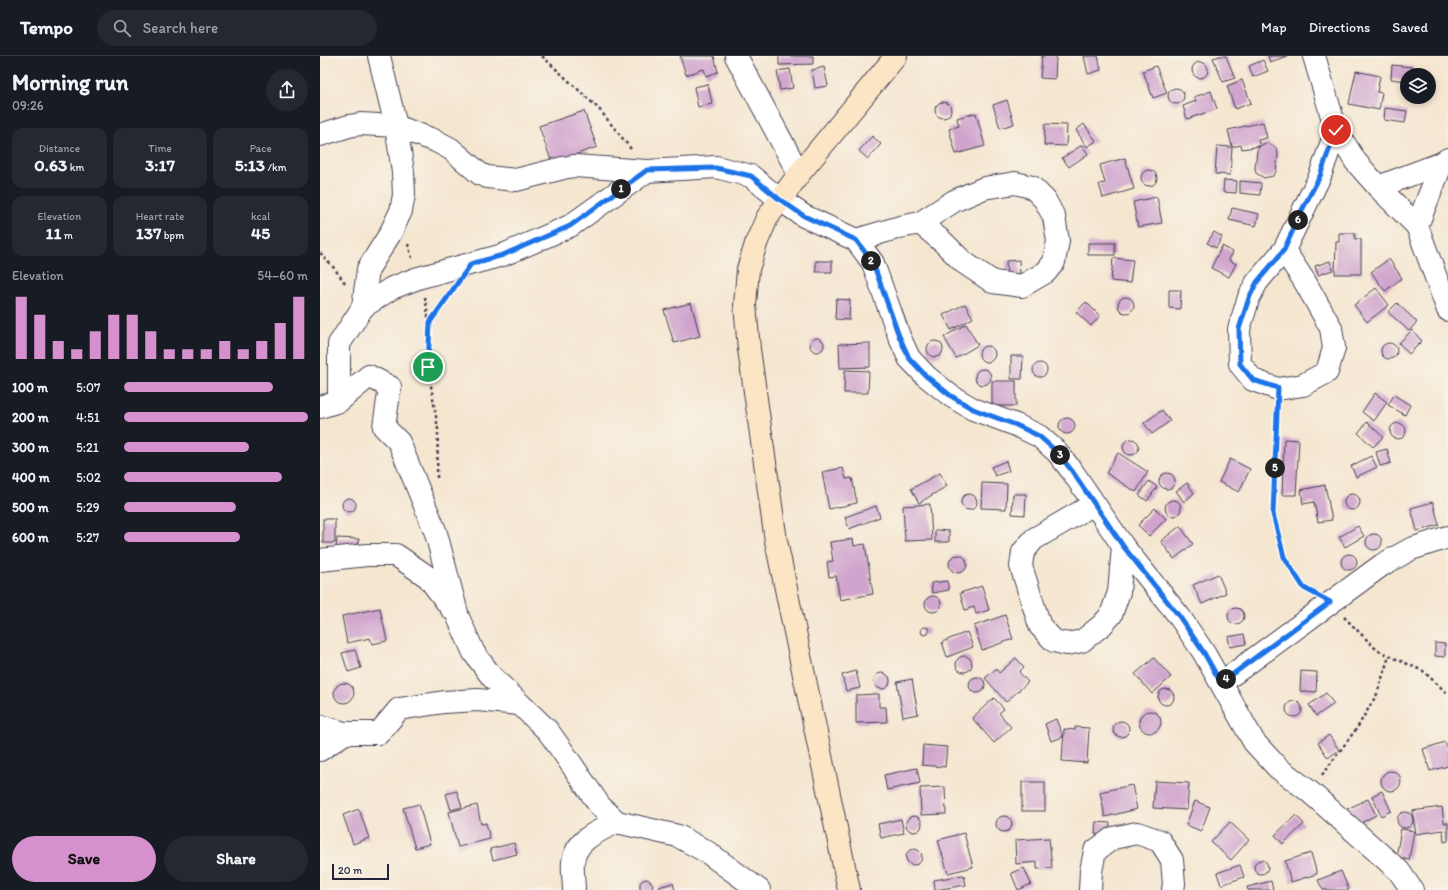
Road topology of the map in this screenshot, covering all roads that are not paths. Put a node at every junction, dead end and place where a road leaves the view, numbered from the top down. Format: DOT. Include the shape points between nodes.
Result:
graph roads {
  1 [pos="379,56"];
  2 [pos="736,56"];
  3 [pos="896,56"];
  4 [pos="1314,56"];
  5 [pos="396,126"];
  6 [pos="1336,130"];
  7 [pos="320,135"];
  8 [pos="1445,161"];
  9 [pos="647,170"];
  10 [pos="799,174"];
  11 [pos="1378,187"];
  12 [pos="779,199"];
  13 [pos="920,223"];
  14 [pos="1417,226"];
  15 [pos="856,240"];
  16 [pos="1284,250"];
  17 [pos="363,307"];
  18 [pos="1448,310"];
  19 [pos="330,404"];
  20 [pos="1094,504"];
  21 [pos="1448,538"];
  22 [pos="1123,546"];
  23 [pos="320,560"];
  24 [pos="458,617"];
  25 [pos="1221,683"];
  26 [pos="519,704"];
  27 [pos="320,726"];
  28 [pos="344,733"];
  29 [pos="320,750"];
  30 [pos="617,822"];
  31 [pos="574,890"];
  32 [pos="759,890"];
  33 [pos="848,890"];
  34 [pos="1090,890"];
  35 [pos="1173,890"];
  36 [pos="1412,890"];
  1 -- 5 [label="street"];
  2 -- 10 [label="street"];
  3 -- 10 [label="street"];
  4 -- 6 [label="street"];
  5 -- 7 [label="street" via="361,124"];
  5 -- 9 [label="street" via="436,141 451,150 475,171 487,177 516,180 574,166"];
  5 -- 17 [label="street" via="404,172 404,195 401,211 390,234 368,269"];
  6 -- 11 [label="street" via="1356,162"];
  6 -- 16 [label="street" via="1320,176"];
  8 -- 11 [label="street"];
  8 -- 14 [label="street"];
  9 -- 12 [label="street" via="716,168 751,176"];
  9 -- 17 [label="street" via="570,226 503,255 418,278 392,288"];
  10 -- 12 [label="street"];
  11 -- 14 [label="street"];
  12 -- 15 [label="street" via="804,216"];
  12 -- 33 [label="street" via="767,218 748,269 745,305 748,349 776,541"];
  13 -- 13 [label="street" via="954,201 984,188 1015,183 1032,187 1045,200 1054,217 1058,241 1054,262 1046,272 1022,286 993,282 963,262"];
  13 -- 15 [label="street"];
  14 -- 18 [label="street"];
  15 -- 20 [label="street" via="873,263 909,358 951,396 973,409 1039,436 1057,452"];
  16 -- 16 [label="street" via="1257,282 1239,329 1240,364 1253,380 1278,388 1303,385 1326,372 1334,348 1331,328"];
  17 -- 19 [label="street" via="339,344"];
  19 -- 24 [label="street" via="369,376 390,387 384,427 399,442 436,532"];
  20 -- 22 [label="street"];
  20 -- 22 [label="street" via="1034,539 1023,552 1021,566 1040,626 1054,641 1068,644 1082,641 1111,615 1119,592"];
  21 -- 25 [label="street" via="1411,549 1382,565"];
  22 -- 25 [label="street" via="1179,616"];
  23 -- 24 [label="street" via="367,554 396,555 428,577"];
  24 -- 26 [label="street" via="474,653 492,677"];
  25 -- 36 [label="street" via="1254,742 1278,768 1310,792 1399,871"];
  26 -- 28 [label="street" via="444,702 399,709 379,733"];
  26 -- 30 [label="street" via="548,731 600,806"];
  27 -- 28 [label="street"];
  28 -- 29 [label="street"];
  30 -- 31 [label="street" via="592,834 579,846 573,861"];
  30 -- 32 [label="street" via="678,836 707,852"];
  34 -- 35 [label="street" via="1090,871 1095,851 1112,838 1137,833 1160,841 1172,860"];
}
